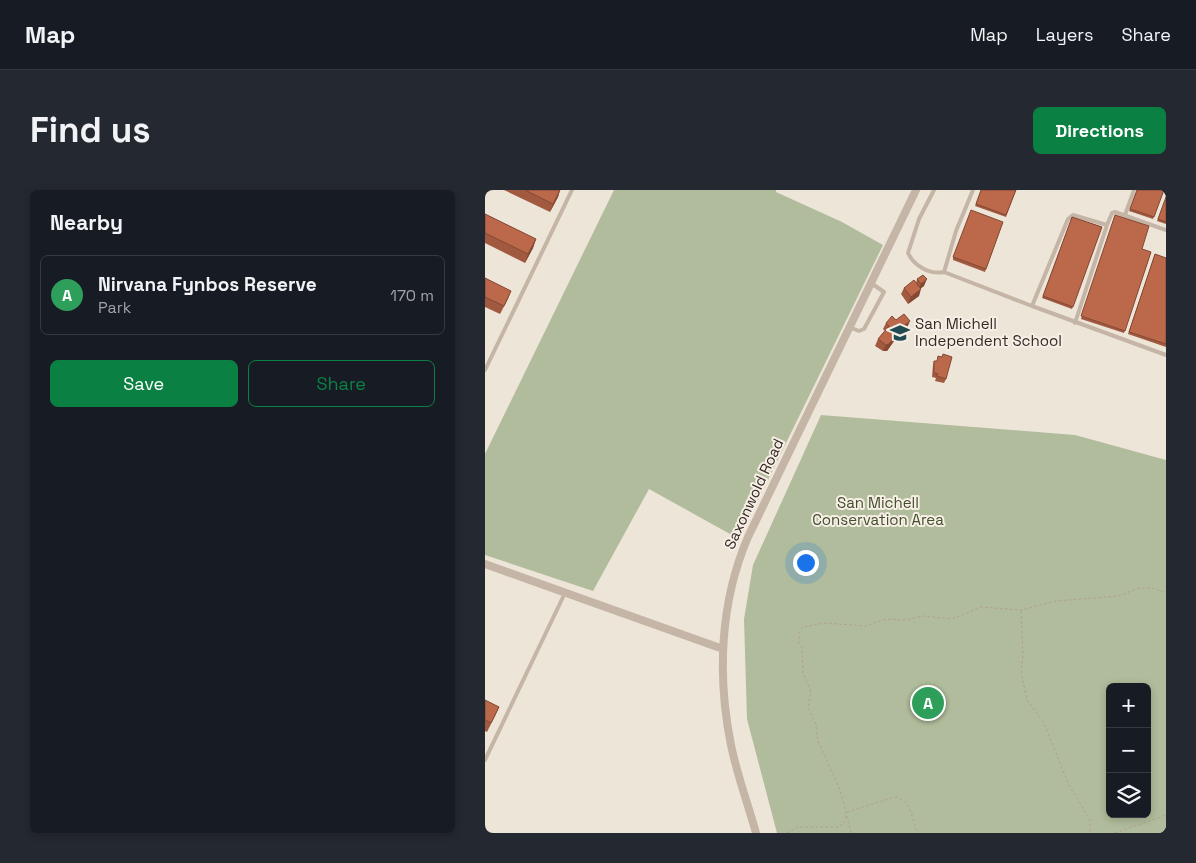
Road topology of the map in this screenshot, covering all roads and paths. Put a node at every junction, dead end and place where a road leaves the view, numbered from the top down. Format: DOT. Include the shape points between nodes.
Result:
graph roads {
  1 [pos="573,190"];
  2 [pos="916,190"];
  3 [pos="934,190"];
  4 [pos="973,190"];
  5 [pos="1134,190"];
  6 [pos="1125,215"];
  7 [pos="1107,225"];
  8 [pos="1166,230"];
  9 [pos="944,272"];
  10 [pos="871,283"];
  11 [pos="1032,306"];
  12 [pos="1075,322"];
  13 [pos="849,327"];
  14 [pos="1166,355"];
  15 [pos="485,370"];
  16 [pos="485,564"];
  17 [pos="566,591"];
  18 [pos="1166,593"];
  19 [pos="1021,610"];
  20 [pos="723,649"];
  21 [pos="485,760"];
  22 [pos="846,812"];
  23 [pos="1166,815"];
  24 [pos="756,833"];
  25 [pos="787,833"];
  26 [pos="851,833"];
  27 [pos="917,833"];
  28 [pos="1090,833"];
  29 [pos="1115,833"];
  1 -- 15 [label="lane"];
  2 -- 10 [label="street, Saxonwold Road"];
  3 -- 9 [label="lane" via="908,253 921,267 936,273"];
  4 -- 9 [label="lane"];
  5 -- 6 [label="lane"];
  6 -- 7 [label="lane" via="1112,213"];
  6 -- 8 [label="lane"];
  7 -- 11 [label="lane" via="1075,215 1068,220"];
  7 -- 12 [label="lane"];
  9 -- 11 [label="lane"];
  10 -- 13 [label="street, Saxonwold Road"];
  10 -- 13 [label="lane" via="884,292 864,329 859,331"];
  11 -- 12 [label="lane"];
  12 -- 14 [label="lane"];
  13 -- 20 [label="street, Saxonwold Road" via="739,559"];
  16 -- 17 [label="street"];
  17 -- 20 [label="street"];
  17 -- 21 [label="lane"];
  18 -- 19 [label="path" via="1140,588 1118,596 1055,601"];
  19 -- 22 [label="path" via="981,607 952,619 923,616 905,620 886,618 865,626 825,623 803,627 799,632 799,643 803,673 811,692 808,708"];
  19 -- 28 [label="path" via="1021,672 1027,700 1045,723 1068,783 1089,820"];
  20 -- 24 [label="street, Saxonwold Road" via="731,747"];
  22 -- 25 [label="path" via="846,820 839,827 798,827"];
  22 -- 26 [label="path"];
  22 -- 27 [label="path" via="895,797 902,798 908,804"];
  23 -- 29 [label="path"];
}
